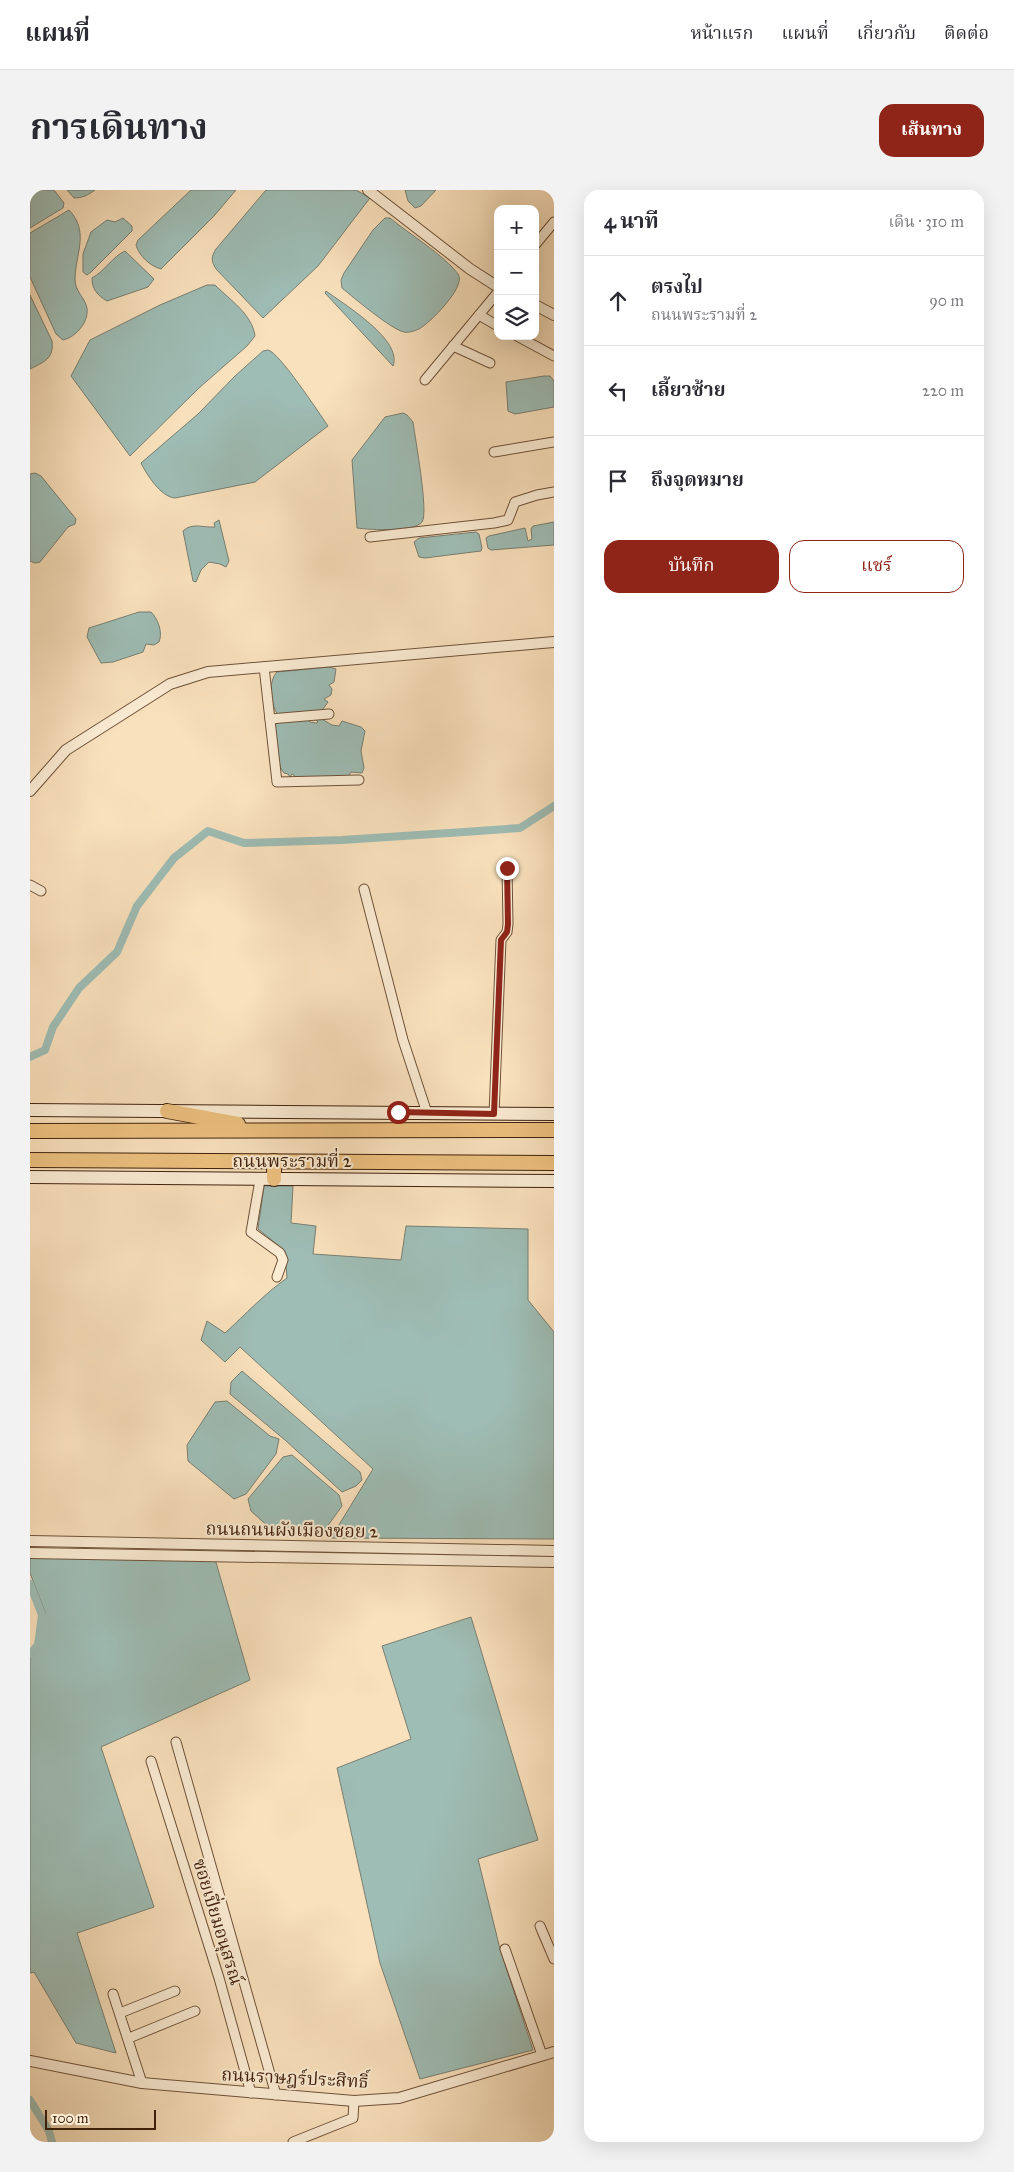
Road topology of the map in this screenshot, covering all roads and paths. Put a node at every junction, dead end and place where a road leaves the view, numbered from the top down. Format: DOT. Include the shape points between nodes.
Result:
graph roads {
  1 [pos="368,190"];
  2 [pos="554,222"];
  3 [pos="539,240"];
  4 [pos="494,284"];
  5 [pos="496,295"];
  6 [pos="539,307"];
  7 [pos="554,314"];
  8 [pos="479,315"];
  9 [pos="494,324"];
  10 [pos="524,340"];
  11 [pos="453,346"];
  12 [pos="554,356"];
  13 [pos="490,364"];
  14 [pos="426,380"];
  15 [pos="554,442"];
  16 [pos="494,452"];
  17 [pos="554,492"];
  18 [pos="370,537"];
  19 [pos="554,642"];
  20 [pos="264,667"];
  21 [pos="329,714"];
  22 [pos="270,719"];
  23 [pos="359,780"];
  24 [pos="30,791"];
  25 [pos="507,868"];
  26 [pos="30,885"];
  27 [pos="364,889"];
  28 [pos="41,891"];
  29 [pos="30,1110"];
  30 [pos="168,1111"];
  31 [pos="427,1113"];
  32 [pos="494,1114"];
  33 [pos="554,1114"];
  34 [pos="274,1130"];
  35 [pos="554,1130"];
  36 [pos="30,1131"];
  37 [pos="30,1160"];
  38 [pos="274,1161"];
  39 [pos="554,1163"];
  40 [pos="30,1177"];
  41 [pos="267,1180"];
  42 [pos="554,1181"];
  43 [pos="277,1276"];
  44 [pos="35,1541"];
  45 [pos="554,1551"];
  46 [pos="34,1553"];
  47 [pos="554,1562"];
  48 [pos="176,1742"];
  49 [pos="151,1761"];
  50 [pos="540,1926"];
  51 [pos="505,1949"];
  52 [pos="554,1959"];
  53 [pos="175,1991"];
  54 [pos="113,1994"];
  55 [pos="195,2012"];
  56 [pos="120,2013"];
  57 [pos="129,2038"];
  58 [pos="554,2052"];
  59 [pos="542,2055"];
  60 [pos="30,2061"];
  61 [pos="142,2084"];
  62 [pos="251,2093"];
  63 [pos="276,2095"];
  64 [pos="354,2100"];
  65 [pos="293,2142"];
  1 -- 4 [label="street"];
  2 -- 3 [label="street"];
  5 -- 8 [label="street"];
  6 -- 7 [label="street"];
  8 -- 9 [label="street"];
  8 -- 11 [label="street"];
  10 -- 12 [label="street"];
  11 -- 13 [label="street"];
  11 -- 14 [label="street"];
  15 -- 16 [label="street"];
  17 -- 18 [label="street" via="516,502 508,520"];
  19 -- 20 [label="street"];
  20 -- 22 [label="street"];
  20 -- 24 [label="street" via="208,672 170,684 66,750"];
  21 -- 22 [label="street"];
  22 -- 23 [label="street" via="277,782"];
  25 -- 32 [label="street" via="508,924 501,940"];
  26 -- 28 [label="street"];
  27 -- 31 [label="street" via="403,1040"];
  29 -- 30 [label="main road"];
  30 -- 31 [label="main road"];
  30 -- 34 [label="highway"];
  31 -- 32 [label="main road"];
  32 -- 33 [label="main road"];
  34 -- 35 [label="highway, ถนนพระรามที่ 2"];
  34 -- 36 [label="highway, ถนนพระรามที่ 2"];
  37 -- 38 [label="highway, ถนนพระรามที่ 2"];
  38 -- 39 [label="highway, ถนนพระรามที่ 2"];
  38 -- 41 [label="highway"];
  40 -- 41 [label="main road, ถนนพระรามที่ 2"];
  41 -- 42 [label="main road, ถนนพระรามที่ 2"];
  41 -- 43 [label="street" via="251,1232 280,1253 283,1260"];
  44 -- 45 [label="street, ถนนถนนผังเมืองซอย 2"];
  46 -- 47 [label="street, ถนนถนนผังเมืองซอย 2"];
  48 -- 63 [label="street"];
  49 -- 62 [label="street, ซอยเปี่ยมอนุสรณ์" via="219,1978"];
  50 -- 52 [label="street"];
  51 -- 59 [label="street"];
  53 -- 56 [label="street"];
  54 -- 56 [label="street"];
  55 -- 57 [label="street"];
  56 -- 57 [label="street"];
  57 -- 61 [label="street"];
  58 -- 59 [label="street, ถนนราษฎร์ประสิทธิ์"];
  59 -- 64 [label="street, ถนนราษฎร์ประสิทธิ์" via="399,2098"];
  60 -- 61 [label="street, ถนนราษฎร์ประสิทธิ์"];
  61 -- 62 [label="street, ถนนราษฎร์ประสิทธิ์"];
  62 -- 63 [label="street, ถนนราษฎร์ประสิทธิ์"];
  63 -- 64 [label="street, ถนนราษฎร์ประสิทธิ์"];
  64 -- 65 [label="street" via="353,2118"];
}
